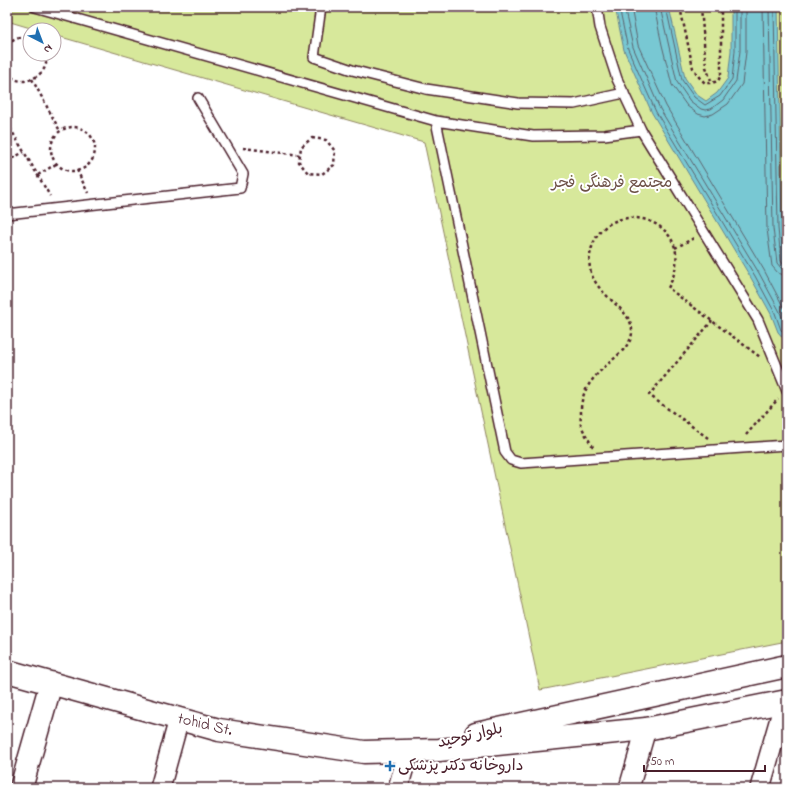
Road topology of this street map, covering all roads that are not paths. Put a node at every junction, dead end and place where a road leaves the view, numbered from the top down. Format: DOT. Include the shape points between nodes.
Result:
graph roads {
  1 [pos="35,7"];
  2 [pos="321,7"];
  3 [pos="598,7"];
  4 [pos="624,93"];
  5 [pos="198,98"];
  6 [pos="436,120"];
  7 [pos="641,130"];
  8 [pos="7,214"];
  9 [pos="787,390"];
  10 [pos="787,445"];
  11 [pos="787,666"];
  12 [pos="7,670"];
  13 [pos="51,683"];
  14 [pos="786,701"];
  15 [pos="179,719"];
  16 [pos="646,729"];
  17 [pos="409,750"];
  18 [pos="21,788"];
  19 [pos="160,788"];
  20 [pos="398,788"];
  21 [pos="628,788"];
  22 [pos="760,788"];
  1 -- 6 [label="lane"];
  2 -- 4 [label="lane" via="314,57 352,70 426,90 518,103 574,104"];
  3 -- 4 [label="lane" via="600,27"];
  4 -- 7 [label="lane"];
  5 -- 8 [label="lane" via="243,174 240,188"];
  6 -- 7 [label="lane" via="533,136 604,135"];
  6 -- 10 [label="lane" via="505,452 511,460 522,463"];
  7 -- 9 [label="lane" via="758,320"];
  11 -- 17 [label="main road, بلوار توحید"];
  12 -- 13 [label="main road, tohid St."];
  13 -- 15 [label="main road, tohid St."];
  13 -- 18 [label="main road"];
  14 -- 16 [label="main road, بلوار توحید"];
  14 -- 22 [label="street"];
  15 -- 17 [label="main road, tohid St." via="219,730 364,752"];
  15 -- 19 [label="street"];
  16 -- 17 [label="main road, بلوار توحید" via="439,750"];
  16 -- 21 [label="street"];
  17 -- 20 [label="street"];
}
